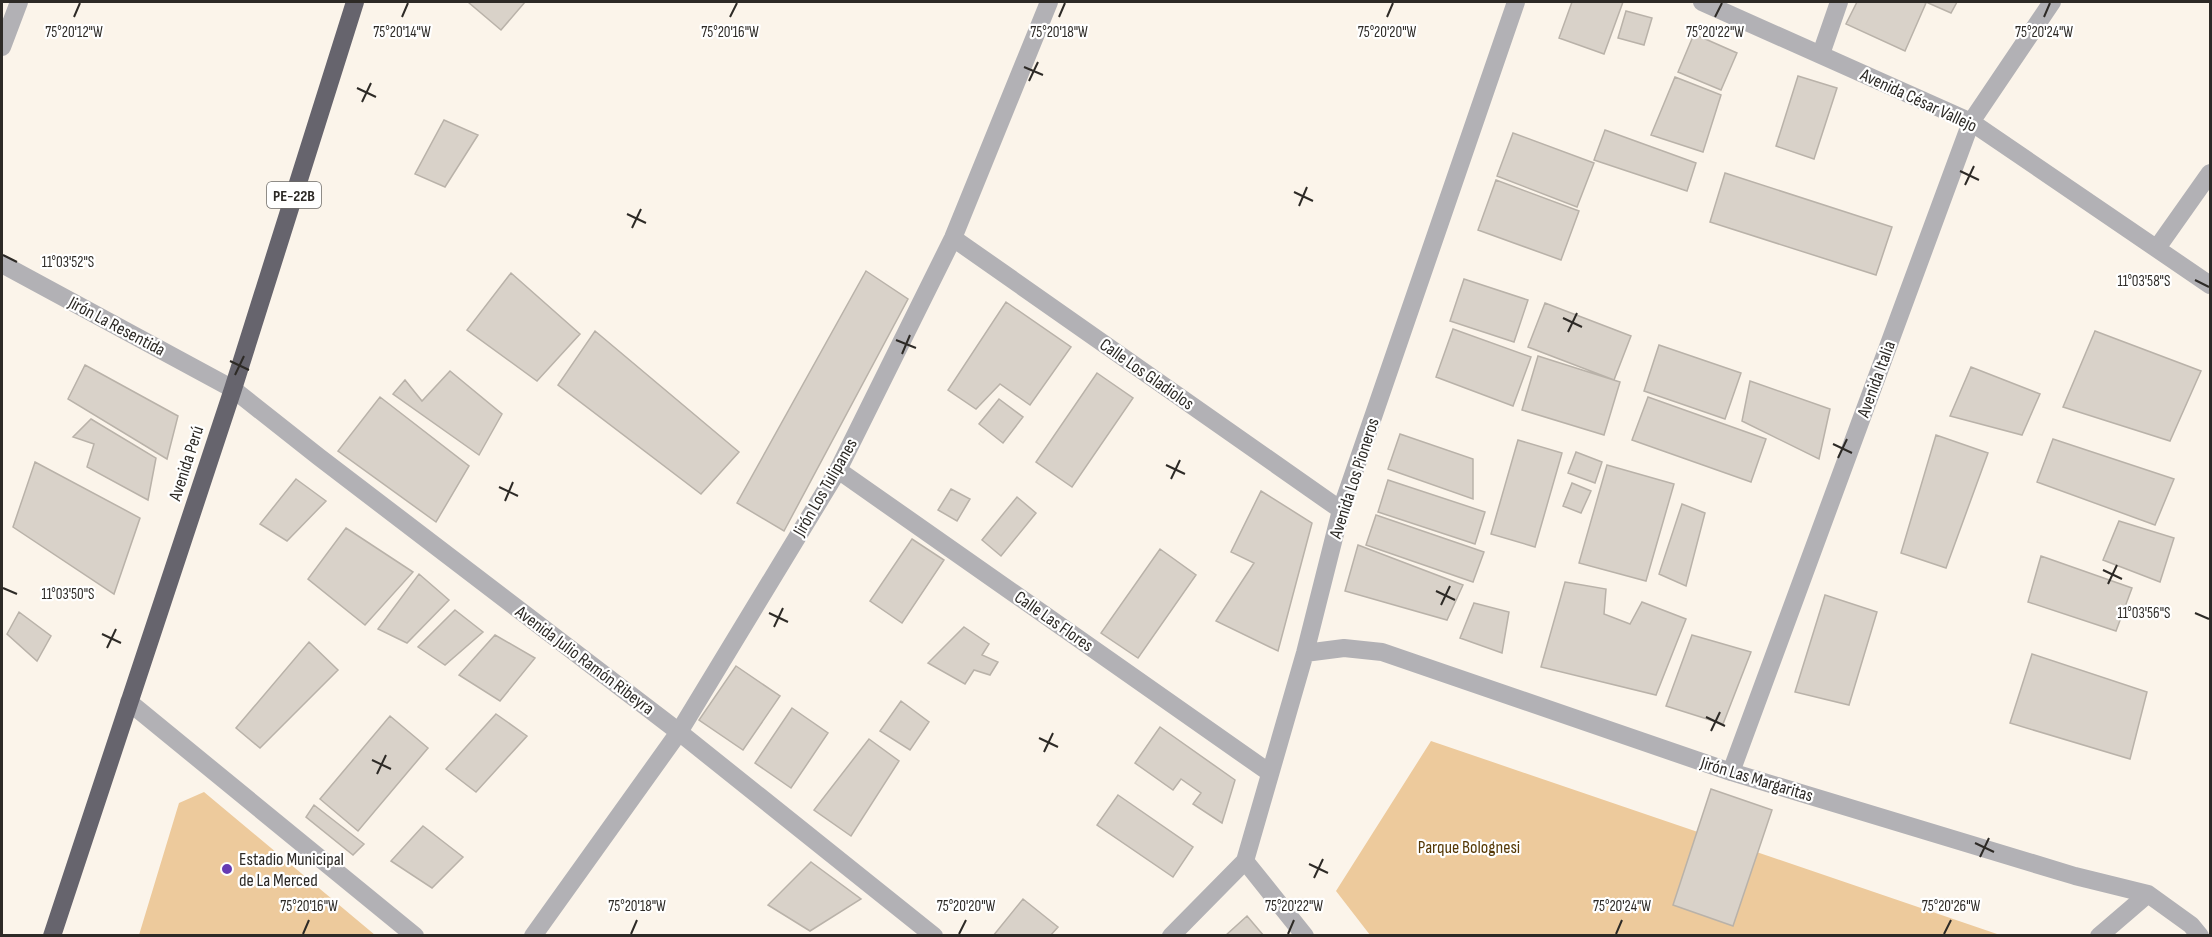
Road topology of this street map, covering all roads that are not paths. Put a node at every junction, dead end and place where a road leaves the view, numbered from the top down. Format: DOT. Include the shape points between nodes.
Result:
graph roads {
  1 [pos="19,2"];
  2 [pos="355,2"];
  3 [pos="1049,2"];
  4 [pos="1516,2"];
  5 [pos="1702,2"];
  6 [pos="1839,2"];
  7 [pos="2052,2"];
  8 [pos="2,47"];
  9 [pos="1821,54"];
  10 [pos="1971,122"];
  11 [pos="2211,173"];
  12 [pos="953,238"];
  13 [pos="2157,248"];
  14 [pos="2,264"];
  15 [pos="2211,285"];
  16 [pos="233,389"];
  17 [pos="838,470"];
  18 [pos="1341,510"];
  19 [pos="1305,653"];
  20 [pos="129,702"];
  21 [pos="679,732"];
  22 [pos="1731,772"];
  23 [pos="1270,773"];
  24 [pos="1245,861"];
  25 [pos="2148,894"];
  26 [pos="52,936"];
  27 [pos="415,936"];
  28 [pos="533,936"];
  29 [pos="934,936"];
  30 [pos="1171,936"];
  31 [pos="1305,936"];
  32 [pos="2099,936"];
  33 [pos="2200,936"];
  1 -- 8 [label="street"];
  2 -- 16 [label="highway, Avenida Perú / PE-22B"];
  3 -- 12 [label="street, Jirón Los Tulipanes"];
  4 -- 18 [label="street, Avenida Los Pioneros"];
  5 -- 9 [label="street, Avenida César Vallejo"];
  6 -- 9 [label="street"];
  7 -- 10 [label="street, Avenida Italia"];
  9 -- 10 [label="street, Avenida César Vallejo"];
  10 -- 13 [label="street, Avenida César Vallejo"];
  10 -- 22 [label="street, Avenida Italia"];
  11 -- 13 [label="street"];
  12 -- 17 [label="street, Jirón Los Tulipanes"];
  12 -- 18 [label="street, Calle Los Gladiolos"];
  13 -- 15 [label="street, Avenida César Vallejo"];
  14 -- 16 [label="street, Jirón La Resentida"];
  16 -- 20 [label="highway, Avenida Perú / PE-22B"];
  16 -- 21 [label="street, Avenida Julio Ramón Ribeyra"];
  17 -- 21 [label="street, Jirón Los Tulipanes"];
  17 -- 23 [label="street, Calle Las Flores"];
  18 -- 19 [label="street, Avenida Los Pioneros"];
  19 -- 22 [label="street, Jirón Las Margaritas" via="1344,648 1382,652"];
  19 -- 23 [label="street, Avenida Los Pioneros"];
  20 -- 26 [label="highway, Avenida Perú / PE-22B"];
  20 -- 27 [label="street"];
  21 -- 28 [label="street, Jirón Los Tulipanes"];
  21 -- 29 [label="street, Avenida Julio Ramón Ribeyra"];
  22 -- 25 [label="street, Jirón Las Margaritas" via="2075,876"];
  23 -- 24 [label="street, Avenida Los Pioneros"];
  24 -- 30 [label="street, Avenida Los Pioneros"];
  24 -- 31 [label="street"];
  25 -- 32 [label="street"];
  25 -- 33 [label="street, Jirón Las Margaritas"];
}
